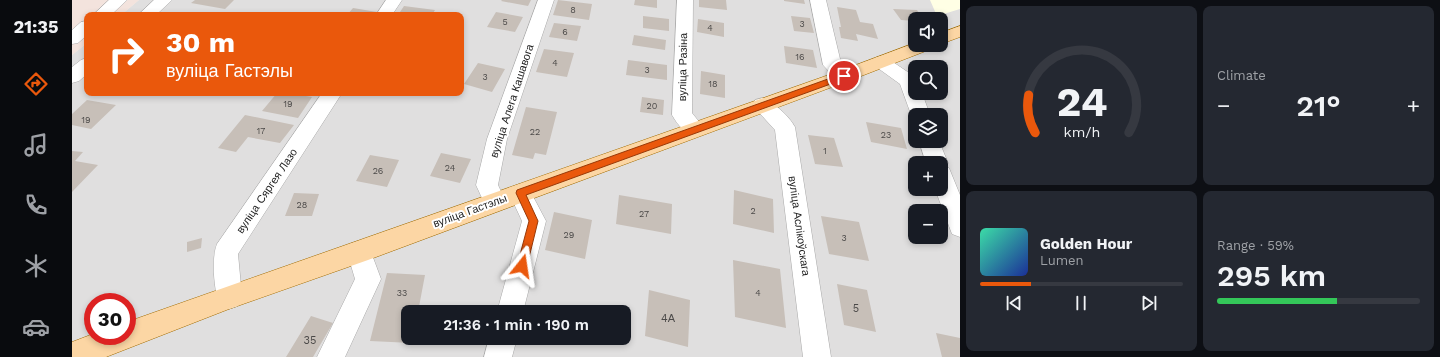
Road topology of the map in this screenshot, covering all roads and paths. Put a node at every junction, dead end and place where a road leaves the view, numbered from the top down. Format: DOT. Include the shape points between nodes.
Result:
graph roads {
  1 [pos="119,0"];
  2 [pos="164,0"];
  3 [pos="394,0"];
  4 [pos="546,0"];
  5 [pos="685,0"];
  6 [pos="818,0"];
  7 [pos="105,12"];
  8 [pos="150,12"];
  9 [pos="386,12"];
  10 [pos="84,29"];
  11 [pos="960,32"];
  12 [pos="948,36"];
  13 [pos="72,39"];
  14 [pos="908,52"];
  15 [pos="881,62"];
  16 [pos="84,67"];
  17 [pos="844,76"];
  18 [pos="72,77"];
  19 [pos="330,96"];
  20 [pos="762,105"];
  21 [pos="918,108"];
  22 [pos="696,129"];
  23 [pos="520,193"];
  24 [pos="948,194"];
  25 [pos="494,202"];
  26 [pos="960,227"];
  27 [pos="359,252"];
  28 [pos="229,297"];
  29 [pos="512,305"];
  30 [pos="136,332"];
  31 [pos="102,345"];
  32 [pos="501,345"];
  33 [pos="72,356"];
  34 [pos="331,357"];
  35 [pos="498,357"];
  36 [pos="817,357"];
  1 -- 7 [label="street"];
  2 -- 8 [label="street"];
  3 -- 9 [label="street"];
  4 -- 25 [label="street, вуліца Алега Кашавога" via="497,139 487,185"];
  5 -- 22 [label="street, вуліца Разіна" via="682,114"];
  6 -- 17 [label="street" via="832,65"];
  10 -- 13 [label="street"];
  11 -- 12 [label="main road"];
  14 -- 15 [label="main road, вуліца Гастэлы"];
  15 -- 17 [label="main road, вуліца Гастэлы"];
  15 -- 21 [label="street" via="908,81"];
  16 -- 18 [label="street"];
  17 -- 20 [label="main road, вуліца Гастэлы"];
  19 -- 28 [label="street, вуліца Сяргея Лазо" via="226,252"];
  20 -- 22 [label="main road, вуліца Гастэлы"];
  20 -- 36 [label="street, вуліца Аслікоўскага" via="785,127"];
  22 -- 23 [label="main road, вуліца Гастэлы"];
  23 -- 25 [label="main road, вуліца Гастэлы"];
  23 -- 29 [label="street" via="534,221"];
  24 -- 26 [label="street"];
  25 -- 27 [label="main road, вуліца Гастэлы"];
  27 -- 28 [label="main road, вуліца Гастэлы"];
  27 -- 34 [label="street" via="368,279"];
  28 -- 30 [label="main road, вуліца Гастэлы"];
  31 -- 33 [label="main road, вуліца Гастэлы"];
  32 -- 35 [label="street"];
}
